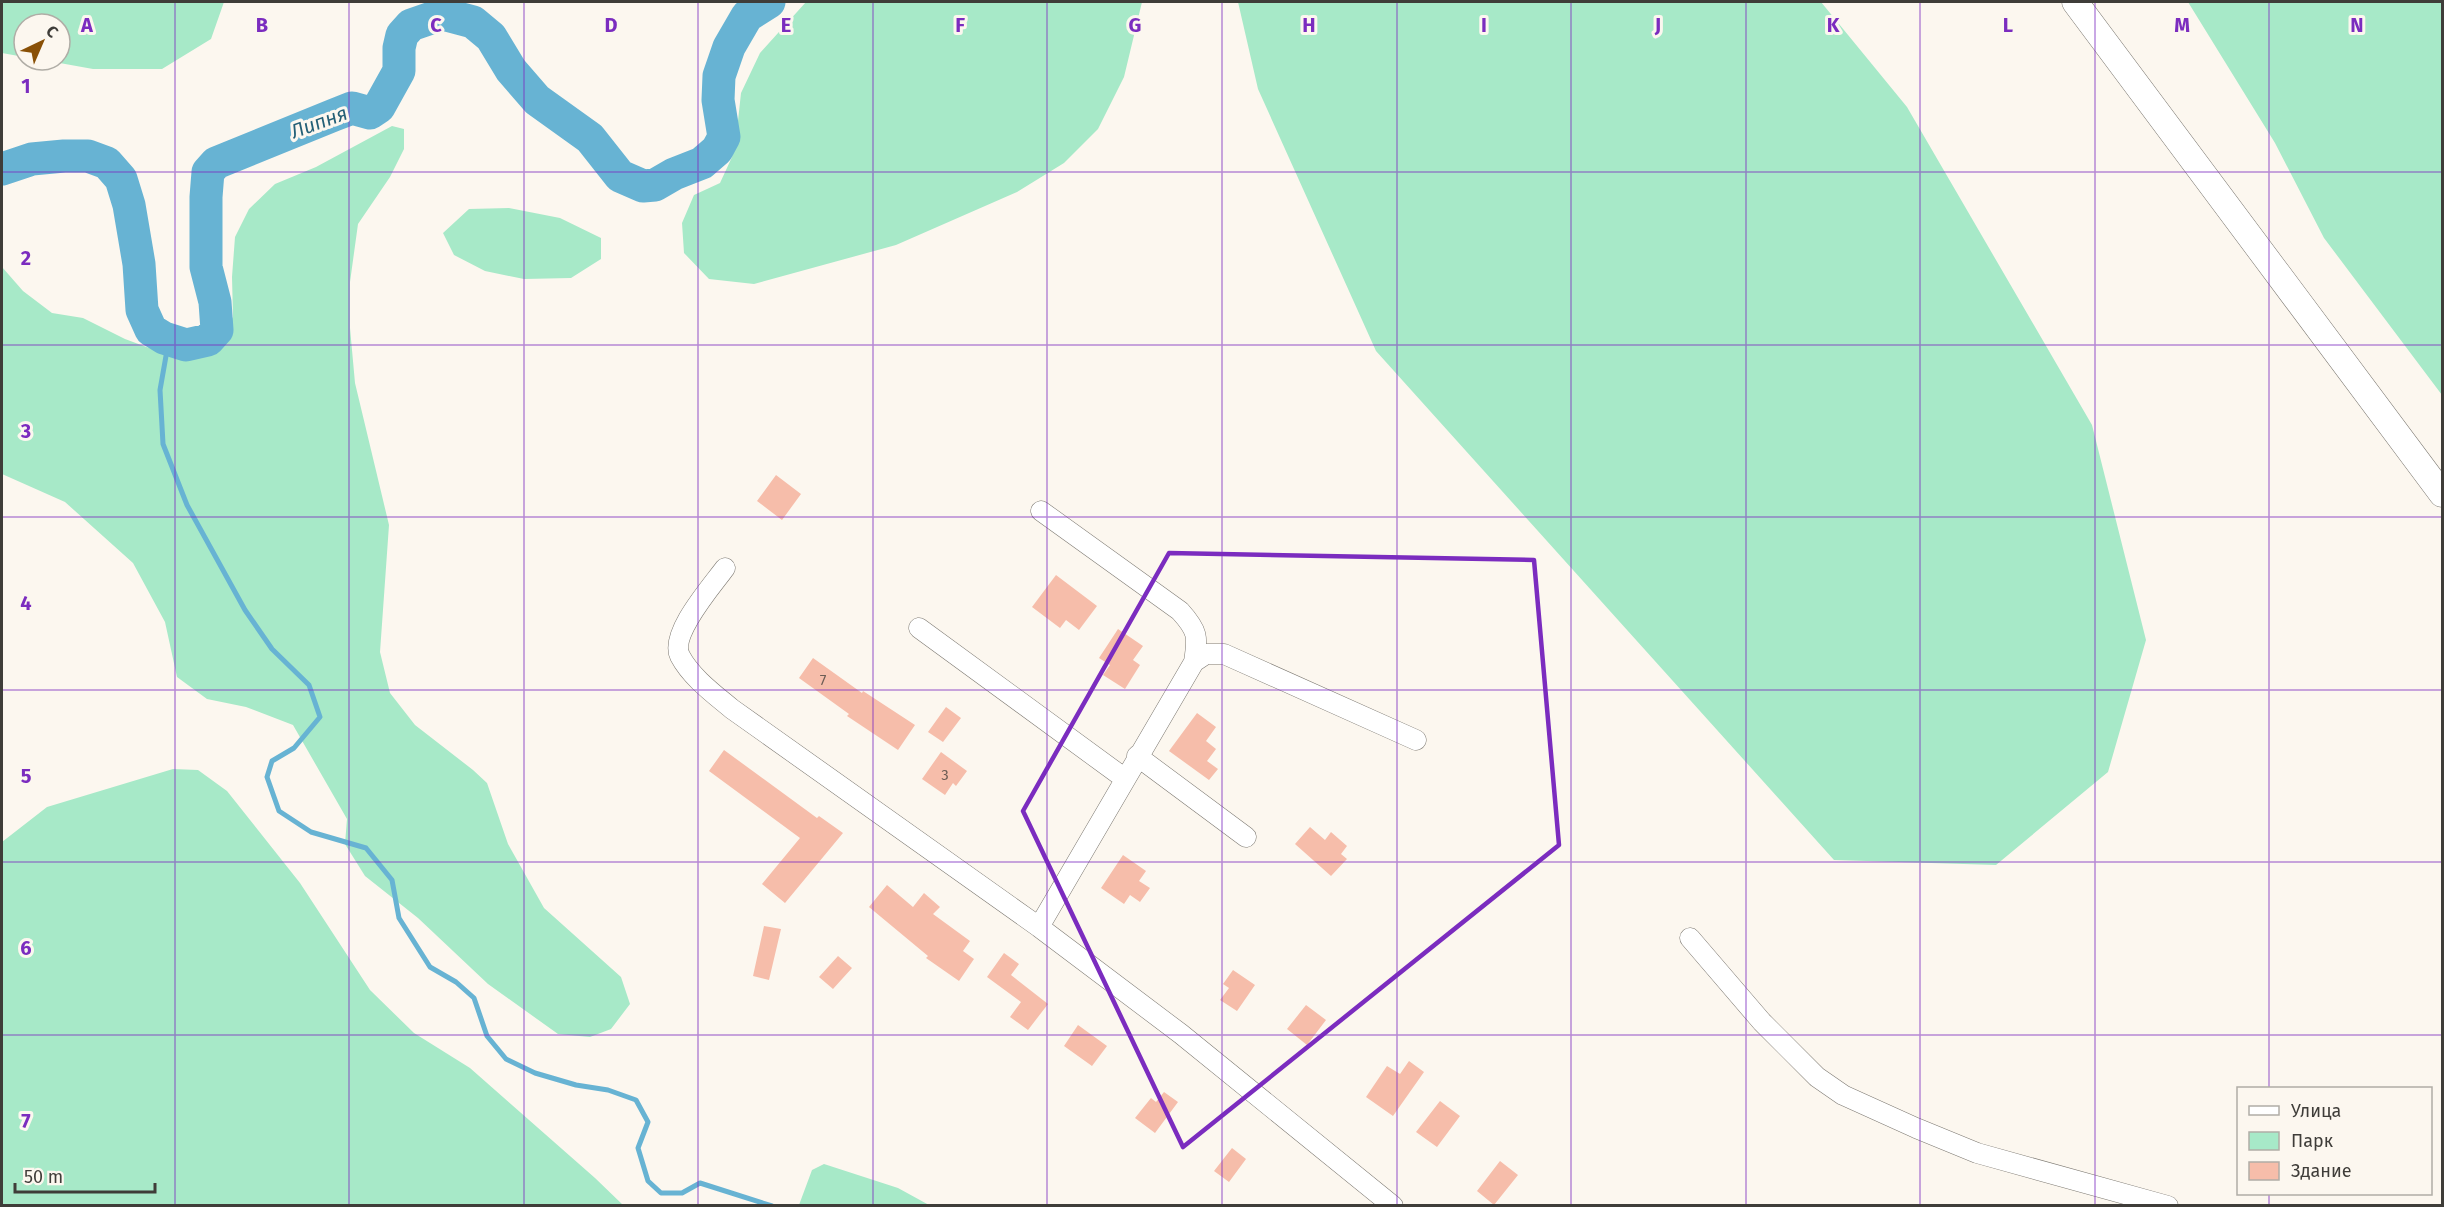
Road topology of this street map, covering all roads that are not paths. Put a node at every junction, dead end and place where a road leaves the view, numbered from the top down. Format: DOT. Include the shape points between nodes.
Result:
graph roads {
  1 [pos="2075,2"];
  2 [pos="2442,494"];
  3 [pos="1041,510"];
  4 [pos="725,568"];
  5 [pos="919,628"];
  6 [pos="1194,662"];
  7 [pos="1416,740"];
  8 [pos="1137,756"];
  9 [pos="1124,778"];
  10 [pos="1246,837"];
  11 [pos="1039,927"];
  12 [pos="1690,938"];
  13 [pos="1393,1206"];
  14 [pos="2168,1206"];
  1 -- 2 [label="main road"];
  3 -- 6 [label="street" via="1180,611 1194,626"];
  4 -- 11 [label="street" via="678,639 679,654 689,669 732,710"];
  5 -- 9 [label="street"];
  6 -- 7 [label="street" via="1206,654 1224,654"];
  6 -- 8 [label="street"];
  8 -- 9 [label="street"];
  8 -- 10 [label="street"];
  9 -- 11 [label="street"];
  11 -- 13 [label="street" via="1181,1034"];
  12 -- 14 [label="street" via="1762,1022 1817,1077 1842,1095 1977,1152"];
}
